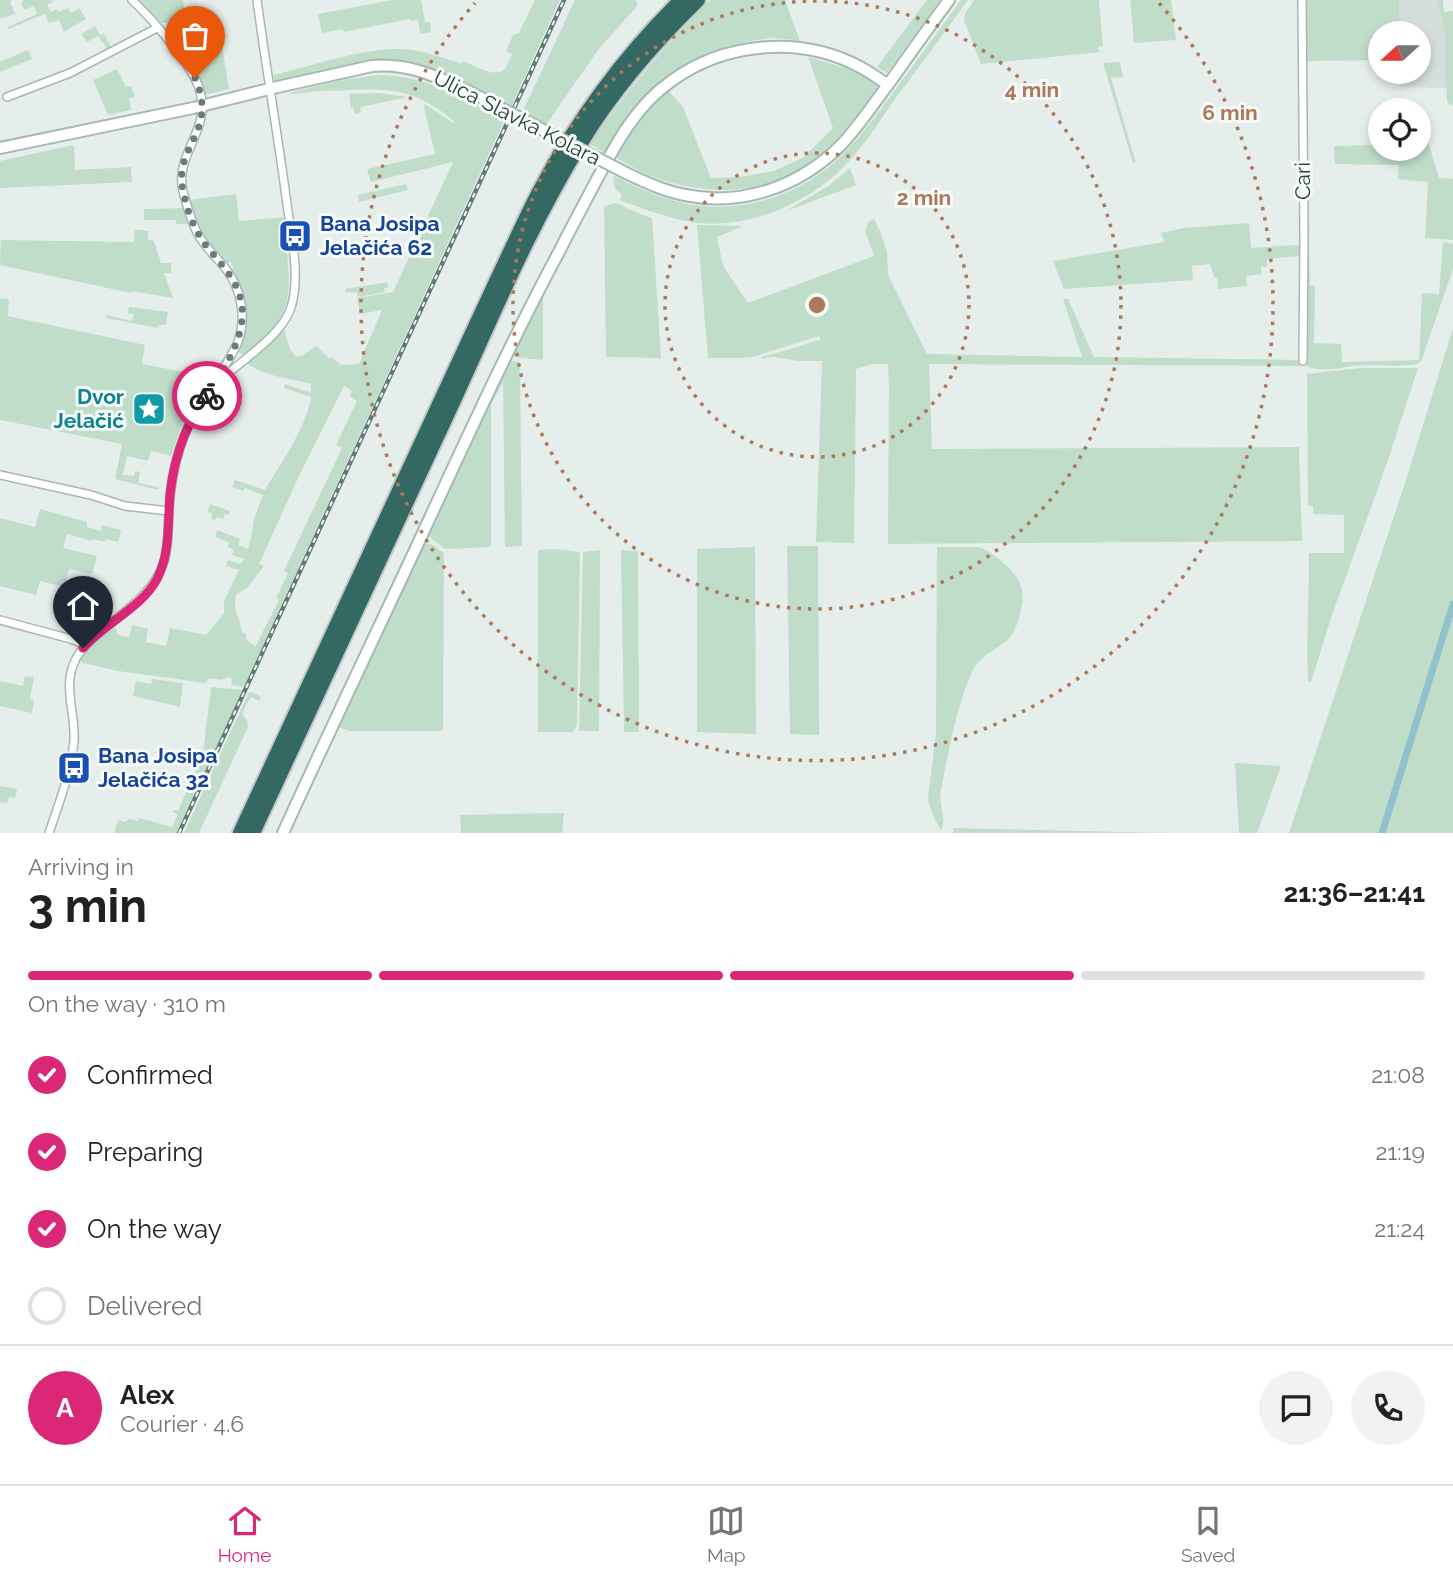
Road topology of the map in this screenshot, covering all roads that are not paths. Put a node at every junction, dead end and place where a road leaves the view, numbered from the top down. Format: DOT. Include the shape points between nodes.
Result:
graph roads {
  1 [pos="132,0"];
  2 [pos="257,0"];
  3 [pos="263,0"];
  4 [pos="681,0"];
  5 [pos="698,0"];
  6 [pos="949,0"];
  7 [pos="1302,0"];
  8 [pos="157,28"];
  9 [pos="888,85"];
  10 [pos="271,88"];
  11 [pos="7,97"];
  12 [pos="203,106"];
  13 [pos="0,148"];
  14 [pos="1303,361"];
  15 [pos="225,376"];
  16 [pos="0,475"];
  17 [pos="169,511"];
  18 [pos="0,620"];
  19 [pos="86,645"];
  20 [pos="49,833"];
  21 [pos="240,833"];
  22 [pos="253,833"];
  23 [pos="282,833"];
  1 -- 8 [label="street"];
  2 -- 3 [label="street"];
  2 -- 10 [label="street"];
  4 -- 21 [label="highway" via="601,93 536,198"];
  5 -- 22 [label="highway" via="646,53 557,184"];
  6 -- 9 [label="street, Ulica Slavka Kolara"];
  7 -- 14 [label="street, Cari"];
  8 -- 11 [label="street" via="70,73"];
  8 -- 12 [label="street" via="195,78"];
  9 -- 10 [label="street, Ulica Slavka Kolara, bridge" via="854,130 804,174 770,190 725,198 666,190 468,91 409,67 356,69"];
  9 -- 23 [label="street" via="830,55 795,47 753,48 694,67 640,109 610,155 511,344"];
  10 -- 12 [label="street, Ulica Slavka Kolara"];
  10 -- 15 [label="street" via="291,236 293,304 285,321"];
  12 -- 13 [label="street, Ulica Slavka Kolara"];
  12 -- 15 [label="street" via="181,181 197,232 227,271 241,299 241,333 224,368"];
  15 -- 17 [label="street" via="192,419 176,464"];
  16 -- 17 [label="street" via="125,506"];
  17 -- 19 [label="street" via="165,558 155,583"];
  18 -- 19 [label="street"];
  19 -- 20 [label="street" via="72,669 72,753"];
}
